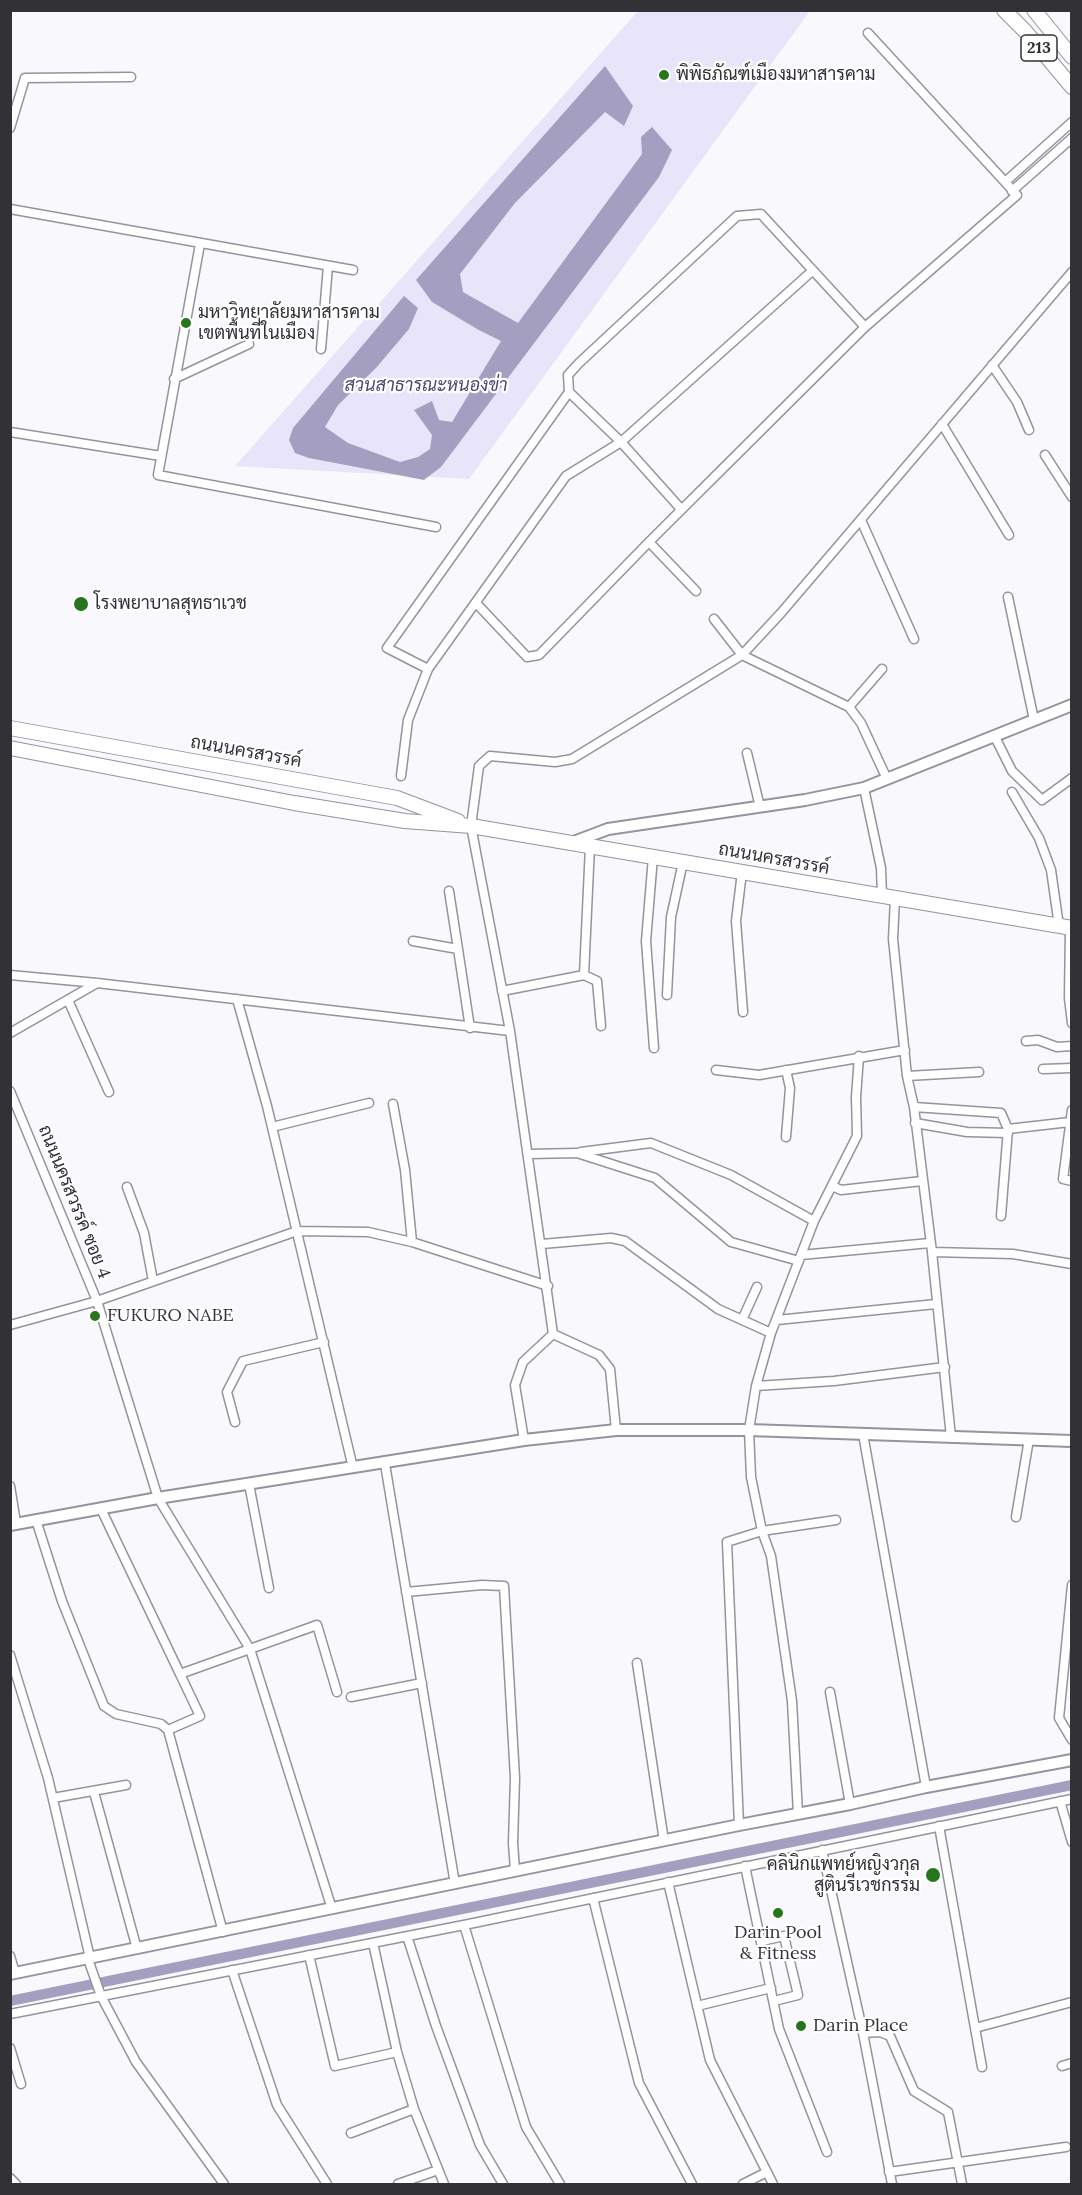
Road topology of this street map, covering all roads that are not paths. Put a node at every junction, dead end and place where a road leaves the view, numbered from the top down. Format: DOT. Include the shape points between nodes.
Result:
graph roads {
  1 [pos="1004,10"];
  2 [pos="1034,10"];
  3 [pos="868,33"];
  4 [pos="1071,57"];
  5 [pos="131,77"];
  6 [pos="1071,87"];
  7 [pos="1071,122"];
  8 [pos="10,128"];
  9 [pos="1071,138"];
  10 [pos="1005,182"];
  11 [pos="1012,191"];
  12 [pos="10,209"];
  13 [pos="200,244"];
  14 [pos="328,266"];
  15 [pos="353,270"];
  16 [pos="812,272"];
  17 [pos="1071,272"];
  18 [pos="865,327"];
  19 [pos="249,344"];
  20 [pos="321,349"];
  21 [pos="992,365"];
  22 [pos="174,379"];
  23 [pos="569,392"];
  24 [pos="942,424"];
  25 [pos="1029,430"];
  26 [pos="10,432"];
  27 [pos="621,442"];
  28 [pos="1045,454"];
  29 [pos="161,456"];
  30 [pos="1071,497"];
  31 [pos="681,509"];
  32 [pos="861,520"];
  33 [pos="436,527"];
  34 [pos="1009,535"];
  35 [pos="649,542"];
  36 [pos="696,591"];
  37 [pos="1008,597"];
  38 [pos="476,603"];
  39 [pos="714,620"];
  40 [pos="915,639"];
  41 [pos="742,655"];
  42 [pos="428,669"];
  43 [pos="882,669"];
  44 [pos="1071,705"];
  45 [pos="849,707"];
  46 [pos="1034,720"];
  47 [pos="10,728"];
  48 [pos="995,737"];
  49 [pos="11,751"];
  50 [pos="747,753"];
  51 [pos="400,776"];
  52 [pos="1071,778"];
  53 [pos="887,779"];
  54 [pos="864,788"];
  55 [pos="1012,792"];
  56 [pos="409,801"];
  57 [pos="760,807"];
  58 [pos="405,821"];
  59 [pos="471,826"];
  60 [pos="571,843"];
  61 [pos="590,846"];
  62 [pos="653,857"];
  63 [pos="683,862"];
  64 [pos="742,872"];
  65 [pos="449,891"];
  66 [pos="888,897"];
  67 [pos="1067,927"];
  68 [pos="414,941"];
  69 [pos="458,949"];
  70 [pos="10,975"];
  71 [pos="585,975"];
  72 [pos="97,983"];
  73 [pos="502,991"];
  74 [pos="667,994"];
  75 [pos="237,999"];
  76 [pos="68,1000"];
  77 [pos="743,1012"];
  78 [pos="1071,1023"];
  79 [pos="601,1026"];
  80 [pos="470,1028"];
  81 [pos="510,1031"];
  82 [pos="10,1033"];
  83 [pos="1026,1041"];
  84 [pos="1071,1046"];
  85 [pos="654,1048"];
  86 [pos="905,1050"];
  87 [pos="859,1056"];
  88 [pos="1071,1068"];
  89 [pos="1044,1069"];
  90 [pos="716,1070"];
  91 [pos="786,1070"];
  92 [pos="979,1072"];
  93 [pos="907,1076"];
  94 [pos="10,1091"];
  95 [pos="109,1092"];
  96 [pos="369,1102"];
  97 [pos="393,1104"];
  98 [pos="914,1107"];
  99 [pos="1071,1110"];
  100 [pos="1070,1122"];
  101 [pos="915,1123"];
  102 [pos="272,1127"];
  103 [pos="1008,1131"];
  104 [pos="786,1137"];
  105 [pos="577,1153"];
  106 [pos="530,1154"];
  107 [pos="922,1181"];
  108 [pos="1071,1181"];
  109 [pos="832,1186"];
  110 [pos="127,1187"];
  111 [pos="1001,1216"];
  112 [pos="814,1221"];
  113 [pos="297,1231"];
  114 [pos="412,1242"];
  115 [pos="542,1244"];
  116 [pos="931,1247"];
  117 [pos="800,1258"];
  118 [pos="1071,1264"];
  119 [pos="153,1281"];
  120 [pos="548,1286"];
  121 [pos="757,1287"];
  122 [pos="97,1301"];
  123 [pos="936,1304"];
  124 [pos="742,1320"];
  125 [pos="777,1320"];
  126 [pos="10,1325"];
  127 [pos="771,1333"];
  128 [pos="554,1334"];
  129 [pos="324,1342"];
  130 [pos="945,1367"];
  131 [pos="756,1386"];
  132 [pos="235,1422"];
  133 [pos="616,1430"];
  134 [pos="749,1430"];
  135 [pos="862,1434"];
  136 [pos="951,1437"];
  137 [pos="1029,1439"];
  138 [pos="524,1440"];
  139 [pos="1071,1441"];
  140 [pos="385,1464"];
  141 [pos="353,1468"];
  142 [pos="249,1484"];
  143 [pos="10,1486"];
  144 [pos="158,1498"];
  145 [pos="101,1509"];
  146 [pos="1016,1517"];
  147 [pos="36,1520"];
  148 [pos="836,1520"];
  149 [pos="13,1524"];
  150 [pos="762,1531"];
  151 [pos="1071,1585"];
  152 [pos="269,1588"];
  153 [pos="406,1592"];
  154 [pos="250,1649"];
  155 [pos="10,1655"];
  156 [pos="637,1663"];
  157 [pos="180,1674"];
  158 [pos="422,1683"];
  159 [pos="337,1692"];
  160 [pos="830,1692"];
  161 [pos="351,1697"];
  162 [pos="168,1730"];
  163 [pos="1071,1740"];
  164 [pos="1071,1760"];
  165 [pos="126,1785"];
  166 [pos="926,1787"];
  167 [pos="94,1792"];
  168 [pos="53,1798"];
  169 [pos="1071,1799"];
  170 [pos="1060,1801"];
  171 [pos="850,1804"];
  172 [pos="798,1814"];
  173 [pos="739,1825"];
  174 [pos="939,1826"];
  175 [pos="664,1841"];
  176 [pos="1071,1842"];
  177 [pos="822,1850"];
  178 [pos="745,1866"];
  179 [pos="515,1870"];
  180 [pos="668,1882"];
  181 [pos="455,1884"];
  182 [pos="592,1898"];
  183 [pos="332,1909"];
  184 [pos="464,1925"];
  185 [pos="223,1932"];
  186 [pos="407,1936"];
  187 [pos="762,1941"];
  188 [pos="373,1943"];
  189 [pos="137,1949"];
  190 [pos="309,1955"];
  191 [pos="10,1956"];
  192 [pos="89,1959"];
  193 [pos="232,1970"];
  194 [pos="13,1973"];
  195 [pos="771,1988"];
  196 [pos="101,1996"];
  197 [pos="774,2001"];
  198 [pos="1071,2002"];
  199 [pos="697,2006"];
  200 [pos="10,2014"];
  201 [pos="975,2028"];
  202 [pos="863,2033"];
  203 [pos="10,2048"];
  204 [pos="397,2052"];
  205 [pos="1071,2063"];
  206 [pos="1062,2066"];
  207 [pos="982,2067"];
  208 [pos="21,2084"];
  209 [pos="414,2109"];
  210 [pos="351,2133"];
  211 [pos="1066,2147"];
  212 [pos="827,2152"];
  213 [pos="959,2162"];
  214 [pos="438,2170"];
  215 [pos="889,2172"];
  216 [pos="765,2173"];
  217 [pos="10,2178"];
  218 [pos="16,2184"];
  219 [pos="224,2184"];
  220 [pos="327,2184"];
  221 [pos="398,2184"];
  222 [pos="444,2184"];
  223 [pos="503,2184"];
  224 [pos="560,2184"];
  225 [pos="692,2184"];
  226 [pos="743,2184"];
  227 [pos="773,2184"];
  228 [pos="892,2184"];
  229 [pos="962,2184"];
  1 -- 6 [label="main road, 213"];
  2 -- 4 [label="main road, 213"];
  3 -- 10 [label="street"];
  5 -- 8 [label="street" via="25,78"];
  7 -- 10 [label="street"];
  9 -- 11 [label="street"];
  10 -- 11 [label="street"];
  11 -- 18 [label="street" via="1017,195"];
  12 -- 13 [label="street"];
  13 -- 14 [label="street"];
  13 -- 22 [label="street"];
  14 -- 15 [label="street"];
  14 -- 20 [label="street"];
  16 -- 18 [label="street"];
  16 -- 23 [label="street" via="761,214 737,216 579,363 568,375"];
  16 -- 27 [label="street"];
  17 -- 21 [label="street"];
  18 -- 31 [label="street"];
  19 -- 22 [label="street"];
  21 -- 24 [label="street"];
  21 -- 25 [label="street" via="1017,402"];
  22 -- 29 [label="street"];
  23 -- 27 [label="street"];
  23 -- 42 [label="street" via="387,648"];
  24 -- 32 [label="street"];
  24 -- 34 [label="street"];
  26 -- 29 [label="street"];
  27 -- 31 [label="street"];
  27 -- 38 [label="street" via="566,476"];
  28 -- 30 [label="street"];
  29 -- 33 [label="street" via="158,475"];
  31 -- 35 [label="street"];
  32 -- 40 [label="street"];
  32 -- 41 [label="street"];
  35 -- 36 [label="street"];
  35 -- 38 [label="street" via="539,656 527,657"];
  37 -- 46 [label="street"];
  38 -- 42 [label="street"];
  39 -- 41 [label="street"];
  41 -- 45 [label="street"];
  41 -- 59 [label="street" via="572,759 484,759 479,766"];
  42 -- 51 [label="street" via="408,720"];
  43 -- 45 [label="street"];
  44 -- 46 [label="street"];
  45 -- 53 [label="street" via="861,723"];
  46 -- 48 [label="street"];
  47 -- 56 [label="main road, ถนนนครสวรรค์"];
  48 -- 52 [label="street" via="1012,771 1042,800"];
  48 -- 53 [label="street"];
  49 -- 58 [label="main road, ถนนนครสวรรค์"];
  50 -- 57 [label="street"];
  53 -- 54 [label="street"];
  54 -- 57 [label="street"];
  54 -- 66 [label="street"];
  55 -- 67 [label="street" via="1039,838"];
  56 -- 58 [label="main road"];
  56 -- 59 [label="main road, ถนนนครสวรรค์"];
  57 -- 60 [label="street" via="608,829"];
  58 -- 59 [label="main road, ถนนนครสวรรค์"];
  59 -- 60 [label="main road, ถนนนครสวรรค์"];
  59 -- 73 [label="street"];
  60 -- 61 [label="main road, ถนนนครสวรรค์"];
  61 -- 62 [label="main road, ถนนนครสวรรค์"];
  61 -- 71 [label="street"];
  62 -- 63 [label="main road, ถนนนครสวรรค์"];
  62 -- 85 [label="street" via="646,941"];
  63 -- 64 [label="main road, ถนนนครสวรรค์"];
  63 -- 74 [label="street" via="671,917"];
  64 -- 66 [label="main road, ถนนนครสวรรค์"];
  64 -- 77 [label="street" via="736,921"];
  65 -- 69 [label="street"];
  66 -- 67 [label="main road, ถนนนครสวรรค์"];
  66 -- 86 [label="street"];
  67 -- 78 [label="street"];
  68 -- 69 [label="street"];
  69 -- 80 [label="street"];
  70 -- 72 [label="street"];
  71 -- 73 [label="street"];
  71 -- 79 [label="street" via="597,981"];
  72 -- 75 [label="street"];
  72 -- 76 [label="street"];
  73 -- 81 [label="street"];
  75 -- 80 [label="street"];
  75 -- 102 [label="street"];
  76 -- 82 [label="street"];
  76 -- 95 [label="street"];
  80 -- 81 [label="street"];
  81 -- 106 [label="street"];
  83 -- 84 [label="street"];
  86 -- 87 [label="street"];
  86 -- 93 [label="street"];
  87 -- 91 [label="street"];
  87 -- 109 [label="street" via="858,1136"];
  88 -- 89 [label="street"];
  90 -- 91 [label="street" via="759,1075"];
  91 -- 104 [label="street" via="790,1088"];
  92 -- 93 [label="street"];
  93 -- 98 [label="street"];
  94 -- 122 [label="street, ถนนนครสวรรค์ ซอย 4"];
  96 -- 102 [label="street"];
  97 -- 114 [label="street"];
  98 -- 101 [label="street"];
  98 -- 103 [label="street" via="1000,1113"];
  99 -- 100 [label="street"];
  100 -- 103 [label="street"];
  100 -- 108 [label="street" via="1063,1179"];
  101 -- 103 [label="street" via="967,1132"];
  101 -- 107 [label="street"];
  102 -- 113 [label="street"];
  103 -- 111 [label="street"];
  105 -- 106 [label="street"];
  105 -- 112 [label="street" via="651,1143 731,1175"];
  105 -- 117 [label="street" via="655,1178 731,1242"];
  106 -- 115 [label="street"];
  107 -- 109 [label="street" via="841,1190"];
  107 -- 116 [label="street"];
  109 -- 112 [label="street"];
  110 -- 119 [label="street" via="144,1233"];
  112 -- 117 [label="street"];
  113 -- 114 [label="street" via="369,1232"];
  113 -- 119 [label="street"];
  113 -- 129 [label="street"];
  114 -- 120 [label="street"];
  115 -- 120 [label="street"];
  115 -- 124 [label="street" via="611,1238 625,1241 718,1309"];
  116 -- 117 [label="street"];
  116 -- 118 [label="street"];
  116 -- 123 [label="street"];
  117 -- 125 [label="street"];
  119 -- 122 [label="street"];
  120 -- 128 [label="street"];
  121 -- 124 [label="street"];
  122 -- 126 [label="street"];
  122 -- 144 [label="street, ถนนนครสวรรค์ ซอย 4"];
  123 -- 125 [label="street"];
  123 -- 130 [label="street"];
  124 -- 127 [label="street"];
  125 -- 127 [label="street"];
  127 -- 131 [label="street"];
  128 -- 133 [label="street" via="598,1355 610,1369"];
  128 -- 138 [label="street" via="523,1362 515,1385"];
  129 -- 132 [label="street" via="240,1363 227,1392"];
  129 -- 141 [label="street"];
  130 -- 131 [label="street"];
  130 -- 136 [label="street"];
  131 -- 134 [label="street"];
  133 -- 134 [label="street"];
  133 -- 138 [label="street"];
  134 -- 135 [label="street"];
  134 -- 150 [label="street" via="751,1477"];
  135 -- 136 [label="street"];
  135 -- 166 [label="street"];
  136 -- 137 [label="street"];
  137 -- 139 [label="street"];
  137 -- 146 [label="street"];
  138 -- 140 [label="street"];
  140 -- 141 [label="street"];
  140 -- 153 [label="street"];
  141 -- 142 [label="street"];
  142 -- 144 [label="street"];
  142 -- 152 [label="street"];
  143 -- 149 [label="street"];
  144 -- 145 [label="street"];
  144 -- 154 [label="street, ถนนนครสวรรค์ ซอย 4"];
  145 -- 147 [label="street"];
  145 -- 157 [label="street"];
  147 -- 149 [label="street"];
  147 -- 162 [label="street" via="58,1591 104,1706 117,1714 161,1724"];
  148 -- 150 [label="street"];
  150 -- 172 [label="street" via="771,1556 792,1701"];
  150 -- 173 [label="street" via="727,1542"];
  151 -- 163 [label="street" via="1059,1718"];
  153 -- 158 [label="street"];
  153 -- 179 [label="street" via="482,1584 504,1586 515,1778"];
  154 -- 157 [label="street"];
  154 -- 159 [label="street" via="317,1624"];
  154 -- 183 [label="street, ถนนนครสวรรค์ ซอย 4"];
  155 -- 168 [label="street"];
  156 -- 175 [label="street"];
  157 -- 162 [label="street" via="200,1716"];
  158 -- 161 [label="street"];
  158 -- 181 [label="street"];
  160 -- 171 [label="street"];
  162 -- 185 [label="street"];
  164 -- 166 [label="street"];
  165 -- 167 [label="street"];
  166 -- 171 [label="street"];
  167 -- 168 [label="street"];
  167 -- 189 [label="street"];
  168 -- 192 [label="street"];
  169 -- 170 [label="street"];
  170 -- 174 [label="street"];
  170 -- 176 [label="street"];
  171 -- 172 [label="street"];
  172 -- 173 [label="street"];
  173 -- 175 [label="street"];
  174 -- 177 [label="street"];
  174 -- 201 [label="street"];
  175 -- 179 [label="street"];
  177 -- 178 [label="street"];
  177 -- 202 [label="street"];
  178 -- 180 [label="street"];
  178 -- 187 [label="street"];
  179 -- 181 [label="street"];
  180 -- 182 [label="street"];
  180 -- 199 [label="street"];
  181 -- 183 [label="street"];
  182 -- 184 [label="street"];
  182 -- 225 [label="street" via="639,2083"];
  183 -- 185 [label="street"];
  184 -- 186 [label="street"];
  184 -- 224 [label="street" via="526,2127"];
  185 -- 189 [label="street"];
  186 -- 188 [label="street"];
  186 -- 223 [label="street" via="480,2145"];
  187 -- 195 [label="street"];
  187 -- 197 [label="street" via="784,1936 798,1995"];
  188 -- 190 [label="street"];
  188 -- 204 [label="street"];
  189 -- 192 [label="street"];
  190 -- 193 [label="street"];
  190 -- 204 [label="street" via="335,2066"];
  191 -- 194 [label="street"];
  192 -- 194 [label="street"];
  192 -- 196 [label="street"];
  193 -- 196 [label="street"];
  193 -- 220 [label="street" via="277,2105"];
  195 -- 197 [label="street"];
  195 -- 199 [label="street"];
  196 -- 200 [label="street"];
  196 -- 219 [label="street" via="136,2062"];
  197 -- 212 [label="street" via="779,2029"];
  198 -- 201 [label="street"];
  199 -- 216 [label="street" via="710,2060"];
  201 -- 207 [label="street"];
  202 -- 213 [label="street" via="890,2036 914,2091 945,2109"];
  202 -- 215 [label="street"];
  203 -- 208 [label="street"];
  204 -- 209 [label="street"];
  205 -- 206 [label="street"];
  209 -- 210 [label="street"];
  209 -- 214 [label="street"];
  211 -- 213 [label="street"];
  213 -- 215 [label="street"];
  213 -- 229 [label="street"];
  214 -- 221 [label="street"];
  214 -- 222 [label="street"];
  215 -- 228 [label="street"];
  216 -- 226 [label="street"];
  216 -- 227 [label="street"];
  217 -- 218 [label="street"];
}
